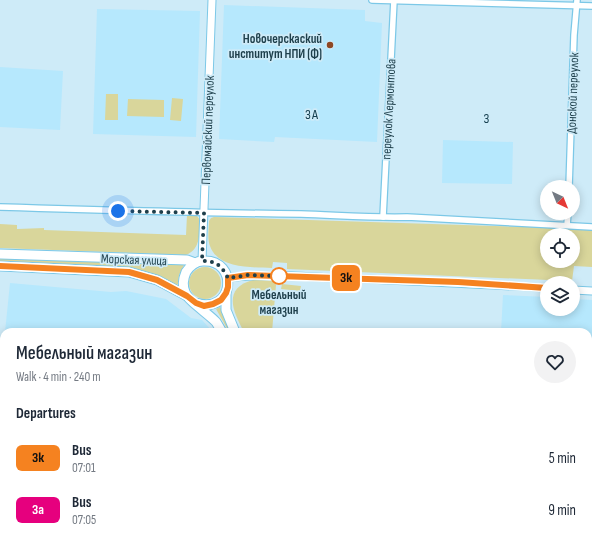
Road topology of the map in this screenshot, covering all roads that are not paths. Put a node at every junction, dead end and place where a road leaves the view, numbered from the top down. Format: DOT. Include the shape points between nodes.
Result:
graph roads {
  1 [pos="212,0"];
  2 [pos="372,0"];
  3 [pos="394,1"];
  4 [pos="576,3"];
  5 [pos="592,6"];
  6 [pos="569,180"];
  7 [pos="0,207"];
  8 [pos="204,213"];
  9 [pos="383,217"];
  10 [pos="568,220"];
  11 [pos="568,225"];
  12 [pos="592,227"];
  13 [pos="0,254"];
  14 [pos="199,262"];
  15 [pos="0,266"];
  16 [pos="228,278"];
  17 [pos="540,288"];
  18 [pos="580,290"];
  19 [pos="592,291"];
  20 [pos="226,293"];
  21 [pos="187,296"];
  22 [pos="196,303"];
  23 [pos="220,328"];
  24 [pos="233,328"];
  1 -- 8 [label="street, Первомайский переулок"];
  2 -- 3 [label="street"];
  3 -- 4 [label="street"];
  3 -- 9 [label="street, переулок Лермонтова"];
  4 -- 5 [label="street"];
  4 -- 6 [label="street, Донской переулок"];
  7 -- 8 [label="street"];
  8 -- 9 [label="street"];
  8 -- 14 [label="street, Первомайский переулок"];
  9 -- 11 [label="street"];
  10 -- 11 [label="street"];
  11 -- 12 [label="street"];
  13 -- 14 [label="main road, Морская улица"];
  14 -- 16 [label="main road" via="211,261 218,264"];
  14 -- 21 [label="main road" via="188,268 183,278"];
  15 -- 21 [label="main road, Морская улица" via="129,272 157,280"];
  16 -- 17 [label="street" via="248,275 458,282"];
  16 -- 20 [label="main road"];
  18 -- 19 [label="street"];
  20 -- 22 [label="main road" via="221,300 213,304 204,306"];
  20 -- 24 [label="main road" via="226,310"];
  21 -- 22 [label="main road"];
  22 -- 23 [label="main road"];
}
